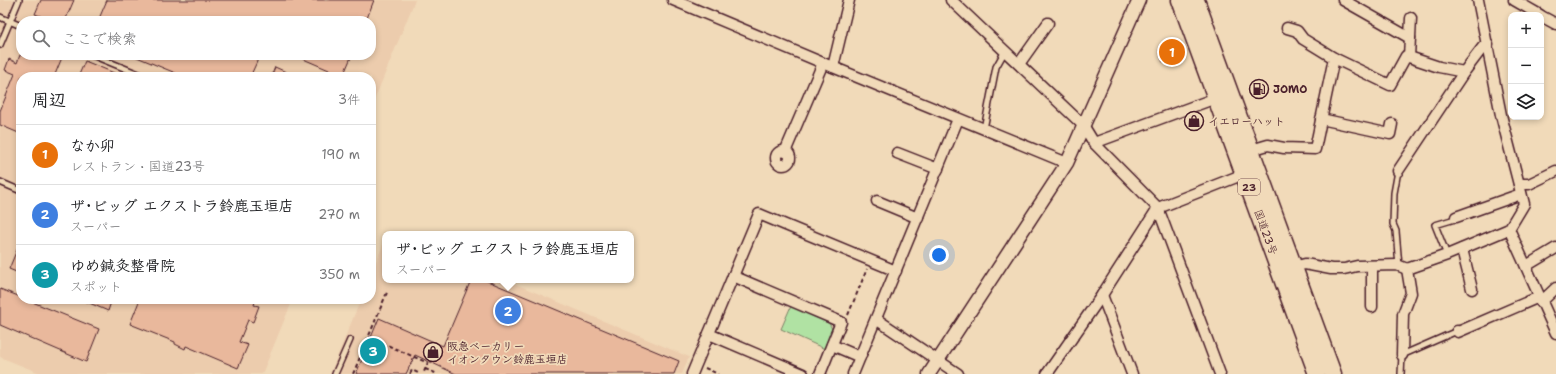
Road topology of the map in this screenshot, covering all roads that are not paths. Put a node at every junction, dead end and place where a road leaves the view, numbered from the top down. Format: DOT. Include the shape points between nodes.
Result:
graph roads {
  1 [pos="19,0"];
  2 [pos="849,0"];
  3 [pos="952,0"];
  4 [pos="1139,0"];
  5 [pos="1180,0"];
  6 [pos="1196,0"];
  7 [pos="1343,0"];
  8 [pos="1478,0"];
  9 [pos="1514,0"];
  10 [pos="678,1"];
  11 [pos="1535,12"];
  12 [pos="0,17"];
  13 [pos="1544,17"];
  14 [pos="1411,18"];
  15 [pos="10,21"];
  16 [pos="1048,23"];
  17 [pos="16,24"];
  18 [pos="1556,24"];
  19 [pos="1287,28"];
  20 [pos="1410,38"];
  21 [pos="0,45"];
  22 [pos="1488,45"];
  23 [pos="1005,51"];
  24 [pos="1334,58"];
  25 [pos="1409,58"];
  26 [pos="104,60"];
  27 [pos="823,63"];
  28 [pos="1019,64"];
  29 [pos="833,67"];
  30 [pos="134,72"];
  31 [pos="1464,72"];
  32 [pos="1216,98"];
  33 [pos="958,119"];
  34 [pos="1321,120"];
  35 [pos="1392,124"];
  36 [pos="1083,125"];
  37 [pos="984,129"];
  38 [pos="1094,143"];
  39 [pos="1251,150"];
  40 [pos="785,152"];
  41 [pos="897,153"];
  42 [pos="1067,163"];
  43 [pos="938,169"];
  44 [pos="1398,171"];
  45 [pos="1556,171"];
  46 [pos="1244,174"];
  47 [pos="0,182"];
  48 [pos="16,189"];
  49 [pos="1520,189"];
  50 [pos="877,201"];
  51 [pos="1158,208"];
  52 [pos="1456,217"];
  53 [pos="918,218"];
  54 [pos="1509,229"];
  55 [pos="1556,248"];
  56 [pos="1462,249"];
  57 [pos="1447,255"];
  58 [pos="1372,266"];
  59 [pos="1526,266"];
  60 [pos="1294,267"];
  61 [pos="1403,267"];
  62 [pos="896,271"];
  63 [pos="733,276"];
  64 [pos="1556,288"];
  65 [pos="1472,289"];
  66 [pos="1102,295"];
  67 [pos="1540,299"];
  68 [pos="1372,307"];
  69 [pos="876,319"];
  70 [pos="1456,331"];
  71 [pos="1556,331"];
  72 [pos="709,334"];
  73 [pos="350,340"];
  74 [pos="832,345"];
  75 [pos="1402,355"];
  76 [pos="860,357"];
  77 [pos="938,361"];
  78 [pos="694,369"];
  79 [pos="1129,372"];
  80 [pos="335,374"];
  81 [pos="803,374"];
  82 [pos="820,374"];
  83 [pos="853,374"];
  84 [pos="929,374"];
  85 [pos="958,374"];
  86 [pos="1047,374"];
  87 [pos="1220,374"];
  88 [pos="1317,374"];
  89 [pos="1333,374"];
  90 [pos="1401,374"];
  1 -- 15 [label="lane"];
  2 -- 29 [label="street"];
  3 -- 23 [label="street"];
  4 -- 36 [label="street"];
  5 -- 32 [label="highway, 国道23号 / 23"];
  6 -- 39 [label="highway, 国道23号 / 23"];
  7 -- 20 [label="street"];
  8 -- 22 [label="street"];
  9 -- 11 [label="street"];
  10 -- 27 [label="street"];
  12 -- 15 [label="lane"];
  13 -- 18 [label="street"];
  14 -- 20 [label="street"];
  15 -- 17 [label="lane"];
  15 -- 21 [label="lane"];
  16 -- 28 [label="street"];
  19 -- 24 [label="street" via="1297,31 1303,39"];
  20 -- 25 [label="street"];
  22 -- 31 [label="street" via="1483,47"];
  22 -- 49 [label="street" via="1493,77"];
  23 -- 28 [label="street"];
  23 -- 37 [label="lane" via="996,67"];
  24 -- 25 [label="street" via="1390,85 1406,56"];
  24 -- 34 [label="street"];
  25 -- 31 [label="street"];
  26 -- 30 [label="lane"];
  27 -- 29 [label="street"];
  27 -- 40 [label="street"];
  28 -- 36 [label="street"];
  29 -- 33 [label="street"];
  31 -- 44 [label="street"];
  32 -- 38 [label="street"];
  32 -- 46 [label="highway, 国道23号 / 23"];
  33 -- 37 [label="street"];
  33 -- 43 [label="street"];
  34 -- 35 [label="street" via="1390,134"];
  34 -- 39 [label="street" via="1315,149 1268,145"];
  36 -- 38 [label="street"];
  36 -- 42 [label="street"];
  37 -- 42 [label="street"];
  38 -- 51 [label="street"];
  39 -- 60 [label="highway, 国道23号 / 23"];
  41 -- 43 [label="street"];
  42 -- 77 [label="street"];
  43 -- 53 [label="street"];
  44 -- 61 [label="lane" via="1393,224"];
  45 -- 49 [label="street"];
  46 -- 51 [label="street"];
  46 -- 88 [label="highway, 国道23号 / 23"];
  47 -- 48 [label="lane"];
  49 -- 52 [label="street"];
  49 -- 54 [label="street" via="1524,204"];
  50 -- 53 [label="street"];
  51 -- 66 [label="street"];
  51 -- 87 [label="street"];
  52 -- 57 [label="lane" via="1435,225"];
  53 -- 62 [label="street"];
  54 -- 56 [label="street"];
  54 -- 59 [label="street"];
  55 -- 59 [label="street"];
  56 -- 57 [label="street"];
  56 -- 65 [label="street"];
  57 -- 61 [label="street"];
  58 -- 60 [label="street" via="1331,269 1305,264"];
  58 -- 61 [label="street"];
  58 -- 68 [label="street"];
  59 -- 67 [label="street"];
  60 -- 89 [label="highway, 国道23号 / 23"];
  61 -- 75 [label="street" via="1411,293 1403,314"];
  62 -- 63 [label="street" via="759,214"];
  62 -- 69 [label="street"];
  63 -- 72 [label="street"];
  63 -- 74 [label="street" via="841,322"];
  64 -- 67 [label="street"];
  66 -- 79 [label="street"];
  66 -- 86 [label="street"];
  67 -- 70 [label="street"];
  67 -- 71 [label="street"];
  69 -- 76 [label="street"];
  69 -- 77 [label="street"];
  70 -- 75 [label="lane"];
  72 -- 78 [label="street"];
  72 -- 81 [label="street"];
  73 -- 80 [label="lane"];
  74 -- 76 [label="street"];
  74 -- 82 [label="street"];
  75 -- 90 [label="lane"];
  76 -- 83 [label="street"];
  77 -- 84 [label="street"];
  77 -- 85 [label="street"];
}
